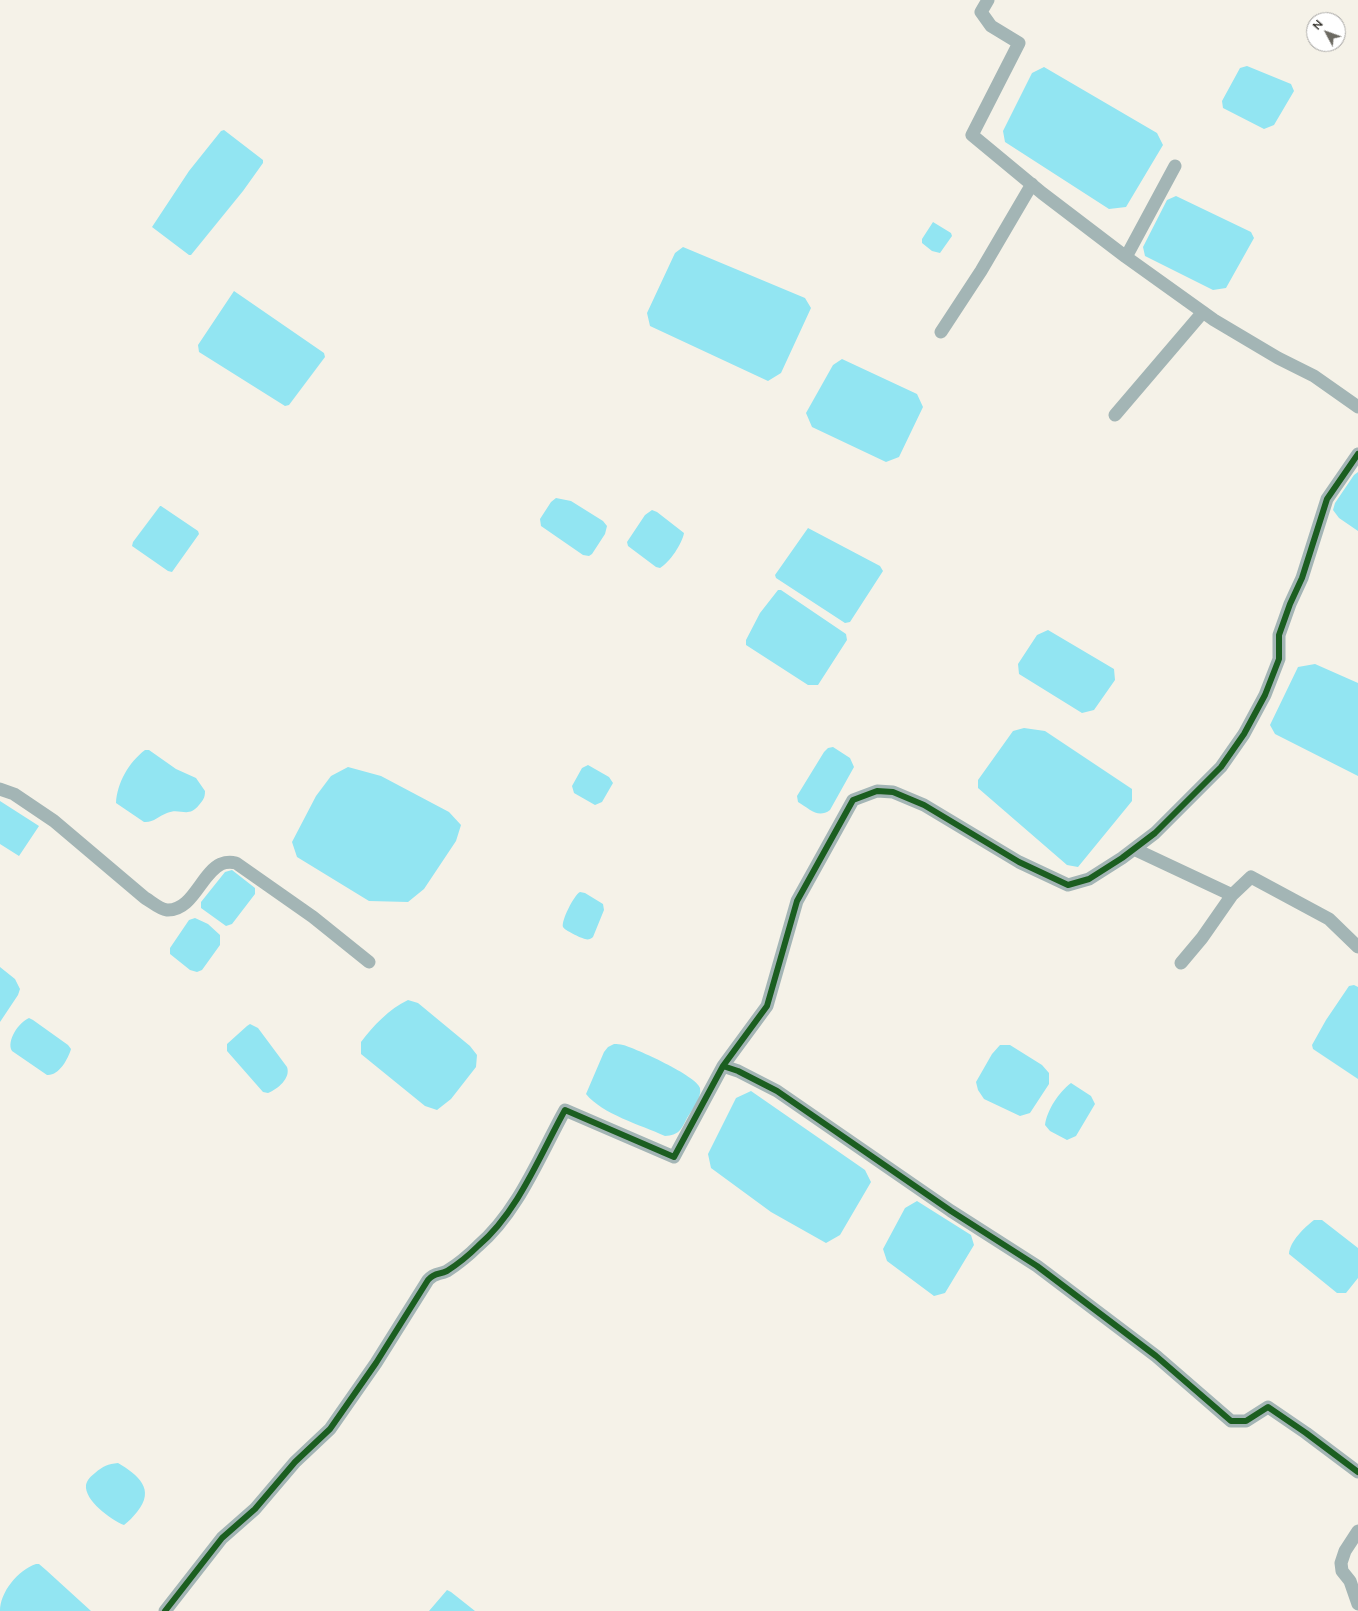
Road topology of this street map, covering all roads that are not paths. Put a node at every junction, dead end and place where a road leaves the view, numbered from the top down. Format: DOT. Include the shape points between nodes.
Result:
graph roads {
  1 [pos="988,0"];
  2 [pos="1175,166"];
  3 [pos="1032,184"];
  4 [pos="1126,257"];
  5 [pos="1204,312"];
  6 [pos="941,332"];
  7 [pos="1358,407"];
  8 [pos="1115,415"];
  9 [pos="1358,454"];
  10 [pos="0,789"];
  11 [pos="1134,849"];
  12 [pos="1232,895"];
  13 [pos="1358,947"];
  14 [pos="369,962"];
  15 [pos="1181,963"];
  16 [pos="723,1066"];
  17 [pos="1358,1472"];
  18 [pos="1358,1531"];
  19 [pos="1358,1604"];
  20 [pos="165,1611"];
  1 -- 3 [label="street" via="981,12 991,26 1018,43 972,135"];
  2 -- 4 [label="street"];
  3 -- 4 [label="street"];
  3 -- 6 [label="street" via="981,271"];
  4 -- 5 [label="street"];
  5 -- 7 [label="street" via="1272,354 1314,376"];
  5 -- 8 [label="street"];
  9 -- 11 [label="street" via="1327,499 1302,578 1280,635 1279,659 1265,695 1244,734 1216,773 1155,833"];
  10 -- 14 [label="street" via="14,794 54,821 158,907 166,910 180,906 188,901 215,868 229,862 236,863 313,917"];
  11 -- 12 [label="street"];
  11 -- 16 [label="street" via="1089,879 1068,885 1019,862 924,805 893,792 877,790 852,800 797,901 767,1006"];
  12 -- 13 [label="street" via="1251,877 1329,919"];
  12 -- 15 [label="street"];
  16 -- 17 [label="street" via="777,1091 1037,1266 1156,1356 1231,1421 1246,1421 1268,1407"];
  16 -- 20 [label="street" via="674,1157 565,1110 514,1204 494,1230 479,1246 453,1266 444,1272 434,1274 428,1280 376,1363 330,1429 295,1462 255,1508 222,1538"];
  18 -- 19 [label="street" via="1341,1563 1342,1571 1350,1581"];
}
